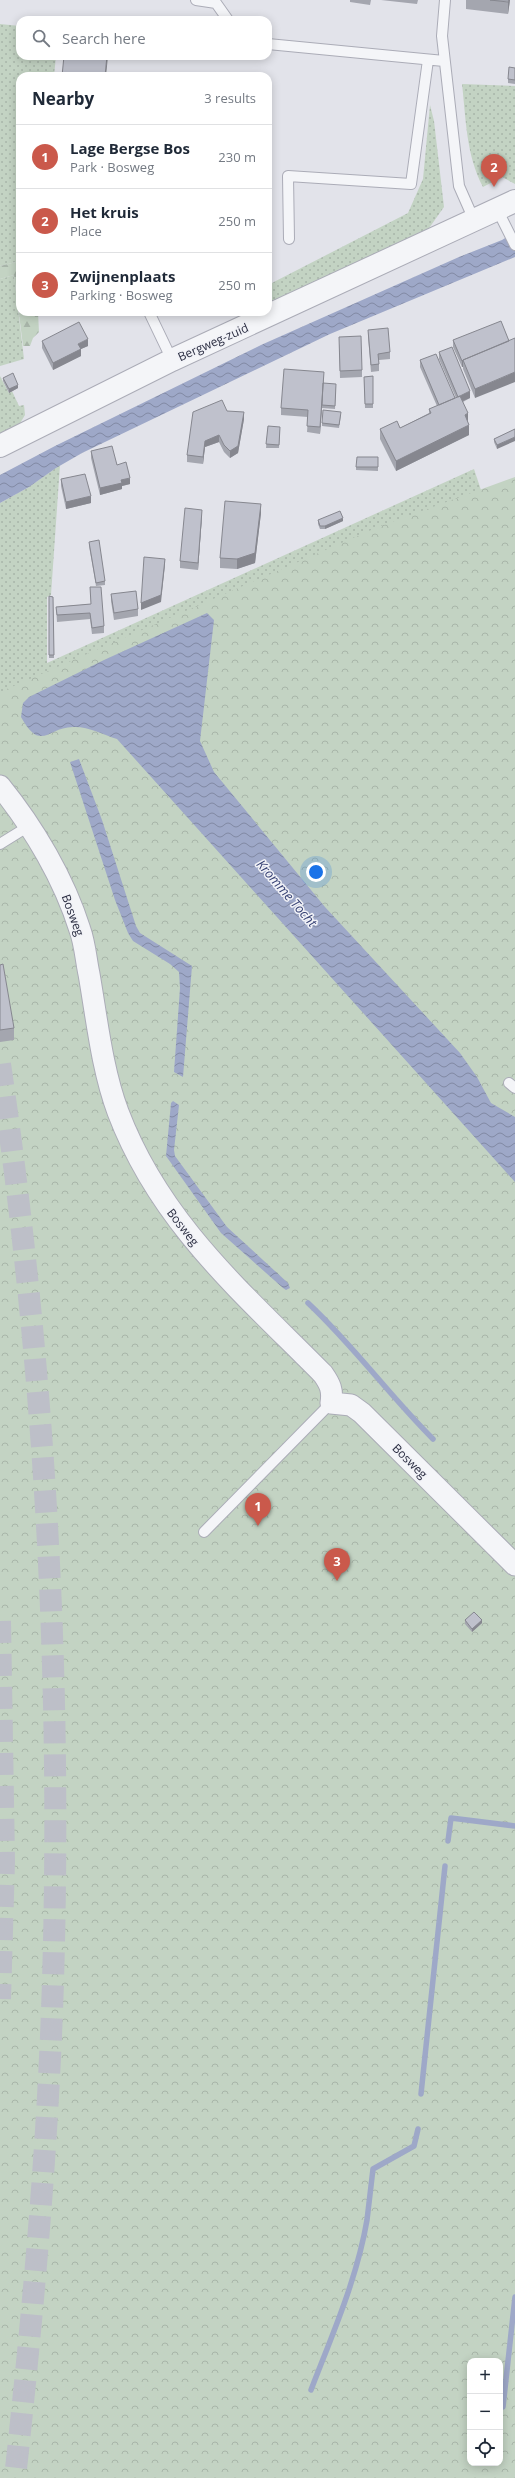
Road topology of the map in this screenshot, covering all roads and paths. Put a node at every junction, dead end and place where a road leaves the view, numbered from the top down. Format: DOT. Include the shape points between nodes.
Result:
graph roads {
  1 [pos="196,0"];
  2 [pos="445,0"];
  3 [pos="225,16"];
  4 [pos="272,44"];
  5 [pos="428,60"];
  6 [pos="444,61"];
  7 [pos="506,205"];
  8 [pos="474,220"];
  9 [pos="289,239"];
  10 [pos="515,245"];
  11 [pos="272,314"];
  12 [pos="151,316"];
  13 [pos="267,316"];
  14 [pos="172,360"];
  15 [pos="0,446"];
  16 [pos="0,786"];
  17 [pos="29,826"];
  18 [pos="0,844"];
  19 [pos="331,1403"];
  20 [pos="204,1532"];
  21 [pos="515,1565"];
  1 -- 3 [label="lane" via="216,3"];
  2 -- 6 [label="lane" via="442,36"];
  4 -- 5 [label="lane"];
  5 -- 6 [label="lane"];
  5 -- 9 [label="lane" via="411,184 288,176"];
  6 -- 8 [label="lane" via="459,186"];
  7 -- 8 [label="street, Bergweg-zuid"];
  7 -- 10 [label="lane" via="507,229"];
  8 -- 11 [label="street, Bergweg-zuid"];
  12 -- 14 [label="lane"];
  13 -- 14 [label="street, Bergweg-zuid"];
  14 -- 15 [label="street, Bergweg-zuid"];
  16 -- 17 [label="street, Bosweg"];
  17 -- 18 [label="lane"];
  17 -- 19 [label="street, Bosweg" via="65,891 80,931 106,1073 135,1153 163,1200 189,1235 330,1383 333,1393"];
  19 -- 20 [label="lane"];
  19 -- 21 [label="street, Bosweg" via="351,1405 362,1413"];
}
